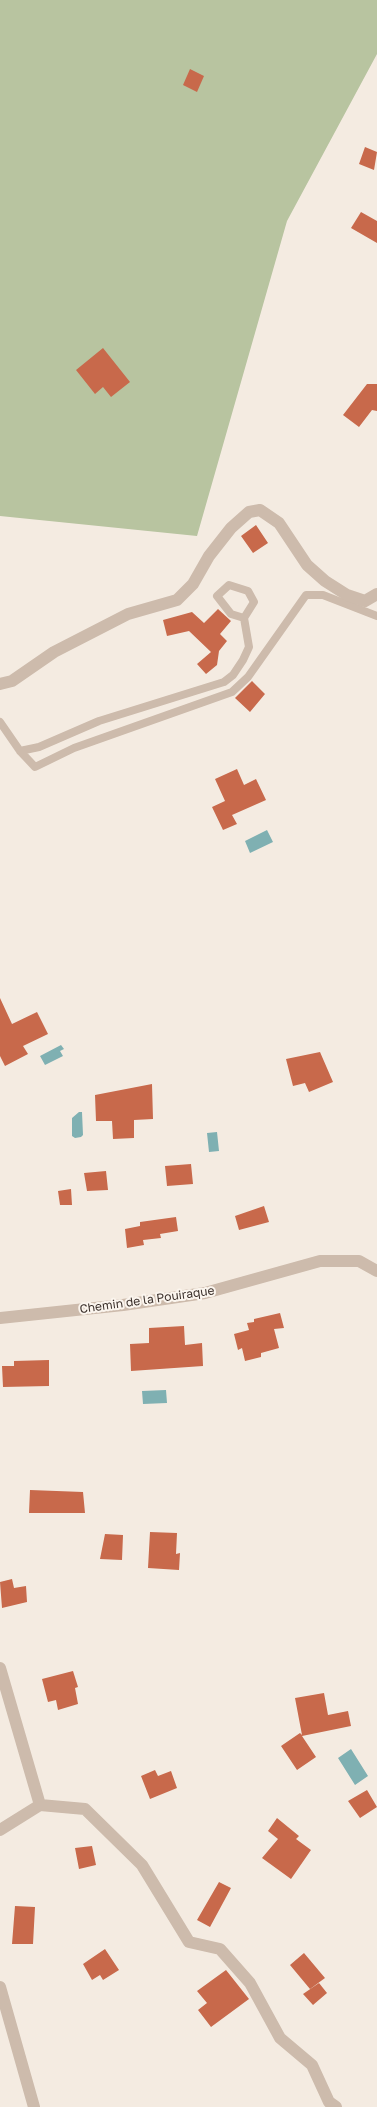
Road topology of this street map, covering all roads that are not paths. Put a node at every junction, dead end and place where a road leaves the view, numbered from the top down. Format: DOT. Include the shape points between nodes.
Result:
graph roads {
  1 [pos="377,594"];
  2 [pos="377,616"];
  3 [pos="244,618"];
  4 [pos="0,684"];
  5 [pos="0,722"];
  6 [pos="20,751"];
  7 [pos="377,1271"];
  8 [pos="0,1318"];
  9 [pos="0,1668"];
  10 [pos="40,1805"];
  11 [pos="0,1830"];
  12 [pos="0,1987"];
  13 [pos="34,2107"];
  14 [pos="336,2107"];
  1 -- 4 [label="street" via="365,601 347,595 325,581 307,565 278,523 260,510 249,512 209,556 193,584 177,600 128,614 54,652 12,681"];
  2 -- 6 [label="lane" via="322,595 306,595 248,677 232,692 74,748 35,768"];
  3 -- 3 [label="lane" via="254,602 248,592 229,585 217,596 231,614"];
  3 -- 6 [label="lane" via="249,647 233,675 224,682 99,721 39,747"];
  5 -- 6 [label="lane"];
  7 -- 8 [label="street, Chemin de la Pouiraque" via="359,1261 320,1261 205,1293"];
  9 -- 10 [label="street"];
  10 -- 11 [label="street"];
  10 -- 14 [label="street" via="85,1809 142,1865 189,1942 220,1949 250,1983 280,2038 312,2066 329,2102"];
  12 -- 13 [label="street"];
}
